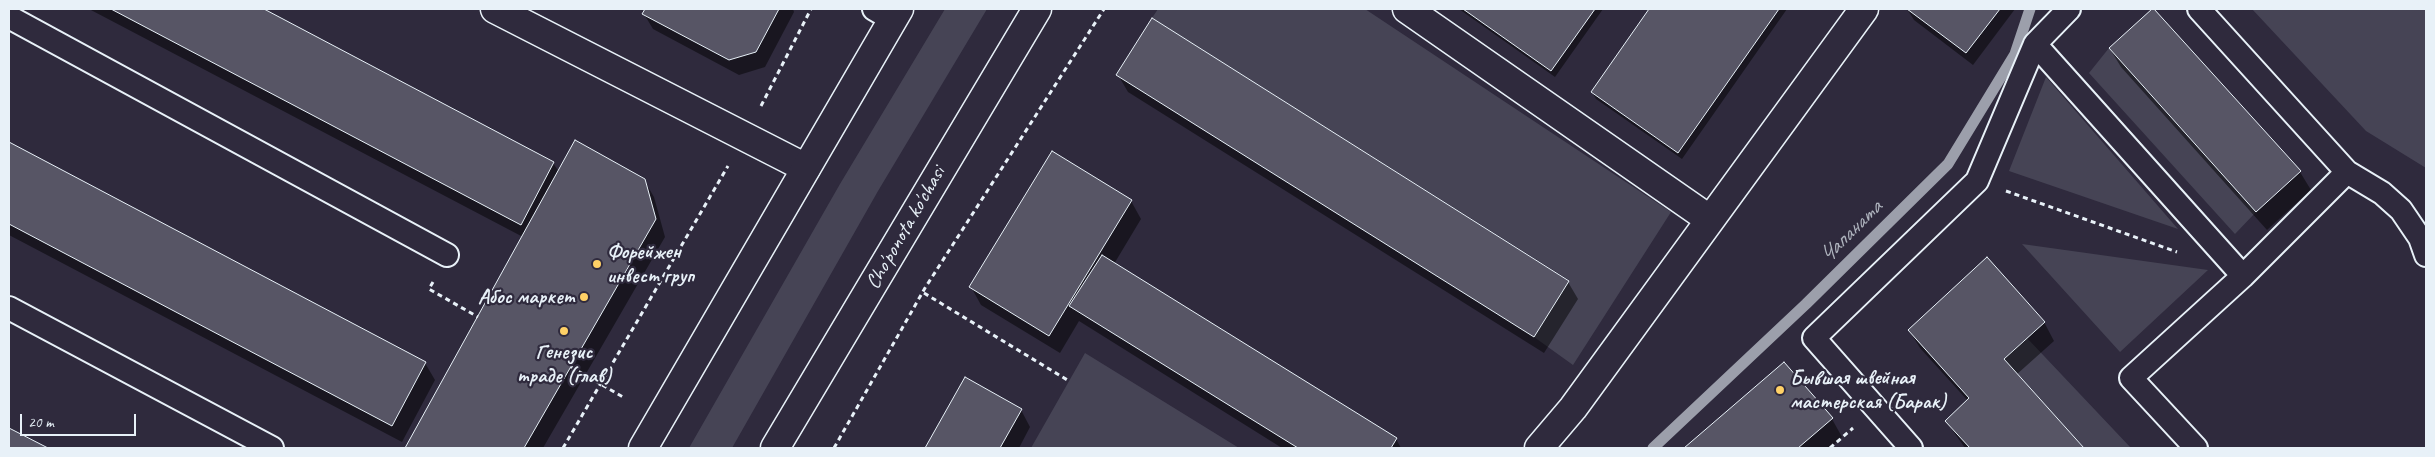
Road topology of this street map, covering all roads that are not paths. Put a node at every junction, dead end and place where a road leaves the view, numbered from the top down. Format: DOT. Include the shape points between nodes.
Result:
graph roads {
  1 [pos="495,9"];
  2 [pos="1038,9"];
  3 [pos="1407,9"];
  4 [pos="1864,9"];
  5 [pos="2069,9"];
  6 [pos="2200,9"];
  7 [pos="889,12"];
  8 [pos="9,17"];
  9 [pos="2035,44"];
  10 [pos="806,168"];
  11 [pos="2348,172"];
  12 [pos="1709,219"];
  13 [pos="447,255"];
  14 [pos="2426,255"];
  15 [pos="2243,276"];
  16 [pos="9,308"];
  17 [pos="272,448"];
  18 [pos="643,448"];
  19 [pos="775,448"];
  20 [pos="1539,448"];
  21 [pos="1910,448"];
  22 [pos="2196,448"];
  1 -- 10 [label="street"];
  2 -- 19 [label="street, Cho'ponota ko'chasi"];
  3 -- 12 [label="street"];
  4 -- 12 [label="street"];
  5 -- 9 [label="lane"];
  6 -- 11 [label="lane"];
  7 -- 10 [label="street"];
  8 -- 13 [label="lane"];
  9 -- 15 [label="lane"];
  9 -- 21 [label="lane" via="1977,181 1814,338"];
  10 -- 18 [label="street"];
  11 -- 14 [label="lane" via="2382,193 2401,210 2420,238"];
  11 -- 15 [label="lane"];
  12 -- 20 [label="street" via="1573,408"];
  15 -- 22 [label="lane" via="2131,378"];
  16 -- 17 [label="lane"];
}
